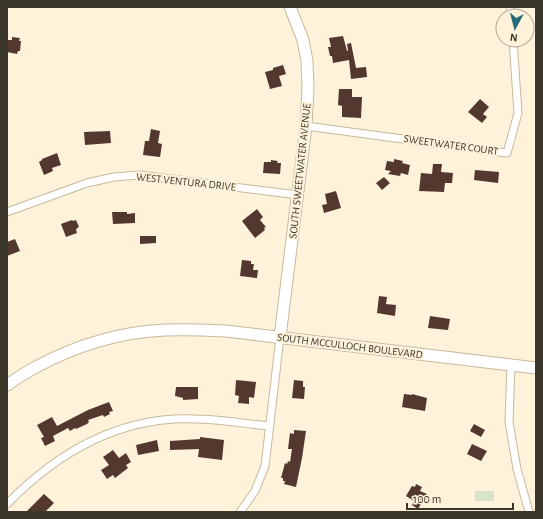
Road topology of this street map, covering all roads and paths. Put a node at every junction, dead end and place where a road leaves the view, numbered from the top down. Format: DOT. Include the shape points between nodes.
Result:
graph roads {
  1 [pos="290,7"];
  2 [pos="514,48"];
  3 [pos="306,126"];
  4 [pos="298,195"];
  5 [pos="7,212"];
  6 [pos="280,337"];
  7 [pos="511,365"];
  8 [pos="536,368"];
  9 [pos="7,385"];
  10 [pos="270,426"];
  11 [pos="7,504"];
  12 [pos="240,512"];
  13 [pos="529,512"];
  1 -- 3 [label="main road, SOUTH SWEETWATER AVENUE" via="303,40 307,61"];
  2 -- 3 [label="street, SWEETWATER COURT" via="518,113 507,152"];
  3 -- 4 [label="main road, SOUTH SWEETWATER AVENUE"];
  4 -- 5 [label="street, WEST VENTURA DRIVE" via="140,176 114,176"];
  4 -- 6 [label="main road, SOUTH SWEETWATER AVENUE"];
  6 -- 7 [label="main road, SOUTH MCCULLOCH BOULEVARD"];
  6 -- 9 [label="main road, SOUTH MCCULLOCH BOULEVARD" via="195,329 126,335 66,352 35,367"];
  6 -- 10 [label="street"];
  7 -- 8 [label="main road, SOUTH MCCULLOCH BOULEVARD"];
  7 -- 13 [label="street" via="509,422 517,469"];
  10 -- 11 [label="street" via="194,418 157,420 122,428 87,442 51,464"];
  10 -- 12 [label="street" via="265,466 255,491"];
}
